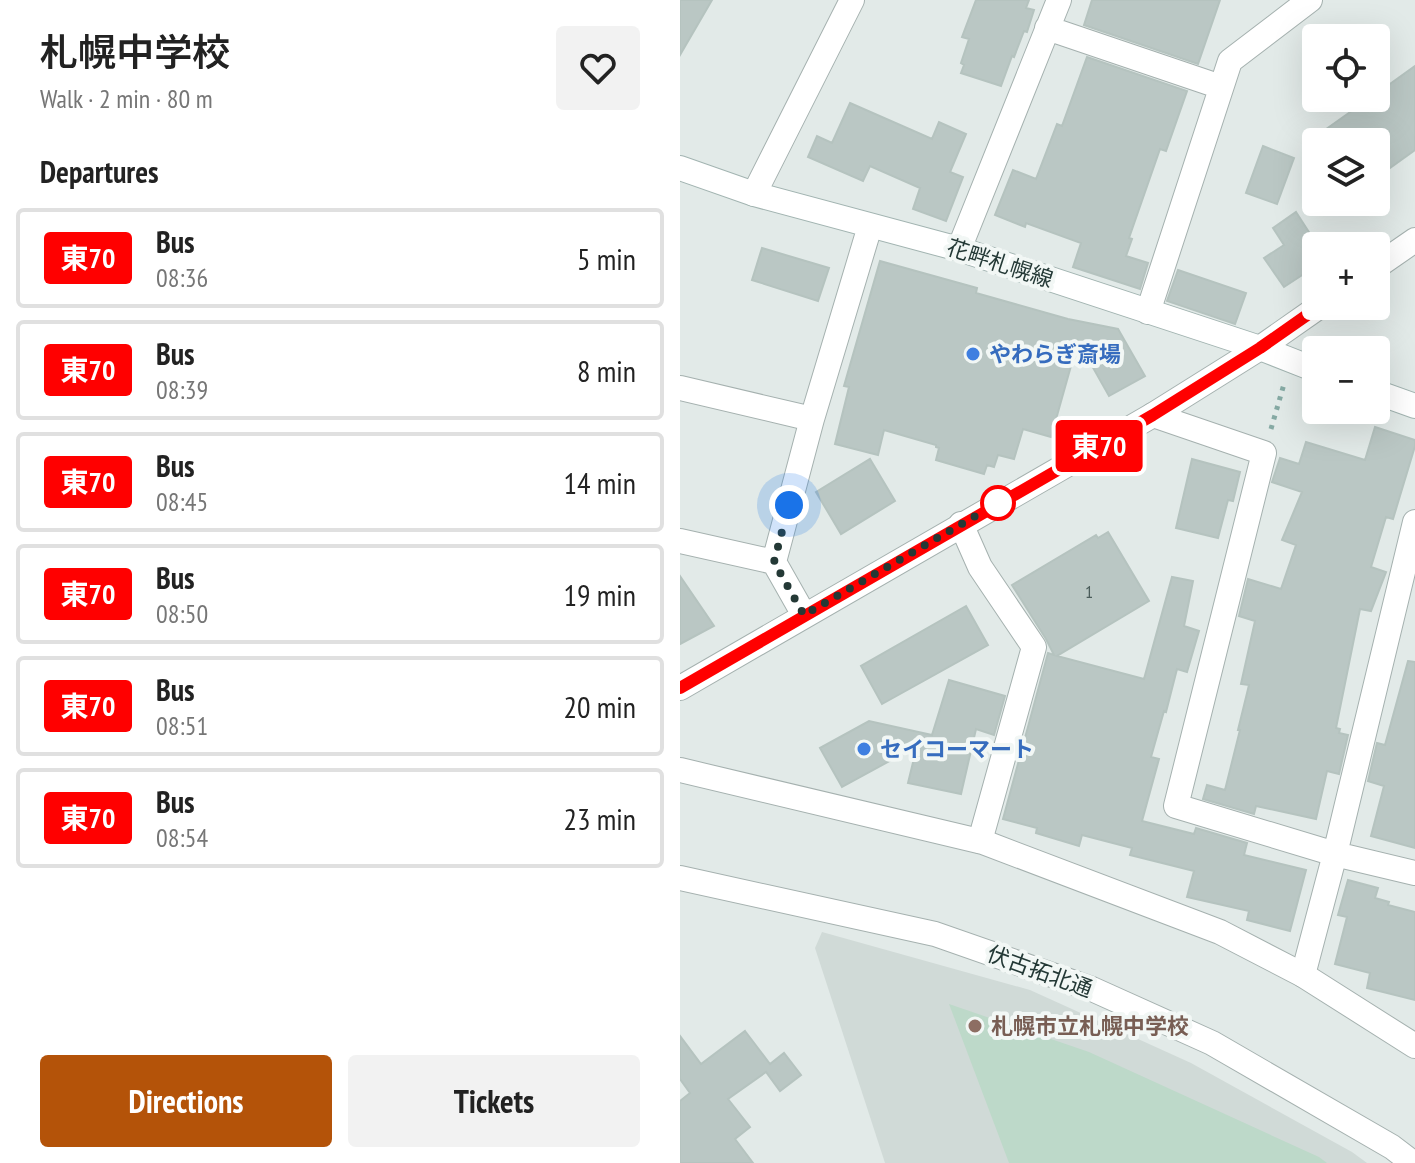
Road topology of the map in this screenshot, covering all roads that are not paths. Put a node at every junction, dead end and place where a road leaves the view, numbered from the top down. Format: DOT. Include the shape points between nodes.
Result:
graph roads {
  1 [pos="1059,0"];
  2 [pos="1310,0"];
  3 [pos="847,1"];
  4 [pos="1047,28"];
  5 [pos="1221,87"];
  6 [pos="680,168"];
  7 [pos="754,194"];
  8 [pos="870,226"];
  9 [pos="1415,240"];
  10 [pos="959,249"];
  11 [pos="1390,257"];
  12 [pos="1148,312"];
  13 [pos="1302,319"];
  14 [pos="1260,348"];
  15 [pos="1302,364"];
  16 [pos="680,388"];
  17 [pos="1390,397"];
  18 [pos="1415,406"];
  19 [pos="1153,415"];
  20 [pos="812,419"];
  21 [pos="1415,522"];
  22 [pos="961,524"];
  23 [pos="680,541"];
  24 [pos="1411,551"];
  25 [pos="774,562"];
  26 [pos="804,615"];
  27 [pos="680,688"];
  28 [pos="680,770"];
  29 [pos="980,841"];
  30 [pos="1335,854"];
  31 [pos="1415,873"];
  32 [pos="680,878"];
  33 [pos="1303,975"];
  34 [pos="1415,1046"];
  35 [pos="1413,1163"];
  1 -- 4 [label="street"];
  2 -- 5 [label="street" via="1230,61"];
  3 -- 7 [label="street"];
  4 -- 5 [label="street"];
  4 -- 10 [label="street"];
  5 -- 12 [label="street"];
  6 -- 7 [label="street, 花畔札幌線"];
  7 -- 8 [label="street, 花畔札幌線"];
  8 -- 10 [label="street, 花畔札幌線"];
  8 -- 20 [label="street"];
  9 -- 11 [label="street"];
  10 -- 12 [label="street, 花畔札幌線"];
  12 -- 14 [label="street, 花畔札幌線"];
  13 -- 14 [label="street"];
  14 -- 15 [label="street, 花畔札幌線"];
  14 -- 19 [label="street"];
  16 -- 20 [label="street"];
  17 -- 18 [label="street"];
  19 -- 22 [label="street"];
  19 -- 30 [label="street" via="1264,453 1176,806"];
  20 -- 25 [label="street"];
  21 -- 24 [label="street"];
  22 -- 26 [label="street"];
  22 -- 29 [label="street" via="980,567 1034,647"];
  23 -- 25 [label="street"];
  24 -- 30 [label="street"];
  25 -- 26 [label="street"];
  26 -- 27 [label="street"];
  28 -- 29 [label="street"];
  29 -- 33 [label="street" via="1220,932"];
  30 -- 31 [label="street"];
  30 -- 33 [label="street"];
  32 -- 35 [label="street, 伏古拓北通" via="935,934 1092,989 1212,1043"];
  33 -- 34 [label="street"];
}
